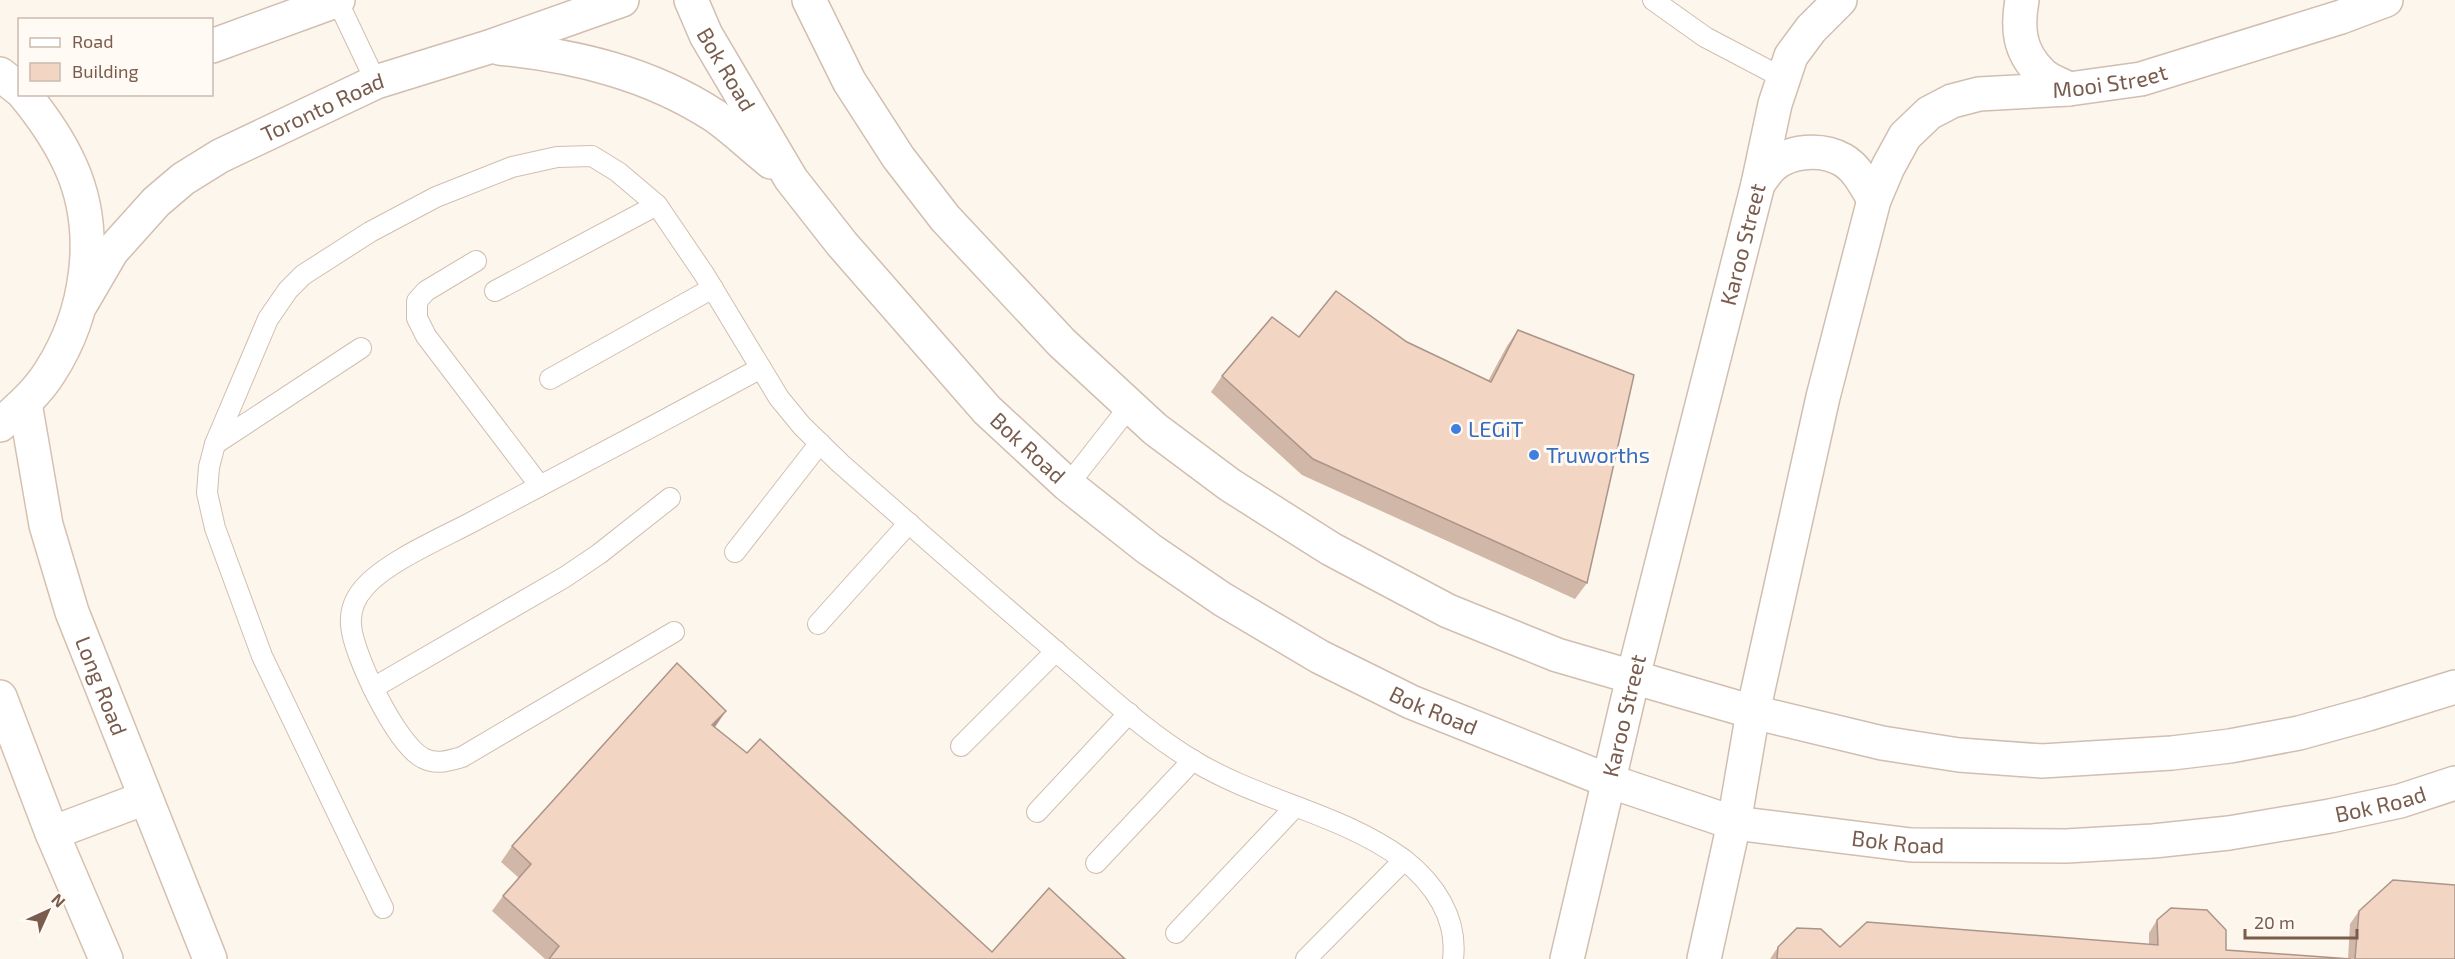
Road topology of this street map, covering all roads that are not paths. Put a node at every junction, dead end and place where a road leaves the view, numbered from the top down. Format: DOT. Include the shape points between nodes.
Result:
graph roads {
  1 [pos="338,0"];
  2 [pos="622,0"];
  3 [pos="691,0"];
  4 [pos="809,0"];
  5 [pos="1653,0"];
  6 [pos="1840,0"];
  7 [pos="2022,0"];
  8 [pos="2386,0"];
  9 [pos="213,46"];
  10 [pos="489,47"];
  11 [pos="0,64"];
  12 [pos="18,65"];
  13 [pos="0,74"];
  14 [pos="1784,78"];
  15 [pos="376,82"];
  16 [pos="18,88"];
  17 [pos="2069,89"];
  18 [pos="25,96"];
  19 [pos="791,179"];
  20 [pos="1758,184"];
  21 [pos="1874,200"];
  22 [pos="657,205"];
  23 [pos="476,261"];
  24 [pos="713,288"];
  25 [pos="495,291"];
  26 [pos="81,304"];
  27 [pos="361,348"];
  28 [pos="761,368"];
  29 [pos="550,379"];
  30 [pos="25,403"];
  31 [pos="1130,407"];
  32 [pos="0,425"];
  33 [pos="820,443"];
  34 [pos="214,444"];
  35 [pos="1068,485"];
  36 [pos="540,486"];
  37 [pos="670,498"];
  38 [pos="909,523"];
  39 [pos="735,552"];
  40 [pos="818,624"];
  41 [pos="674,632"];
  42 [pos="1056,651"];
  43 [pos="1633,677"];
  44 [pos="2455,687"];
  45 [pos="373,688"];
  46 [pos="0,697"];
  47 [pos="1753,712"];
  48 [pos="1130,713"];
  49 [pos="961,746"];
  50 [pos="1193,760"];
  51 [pos="1609,781"];
  52 [pos="2455,783"];
  53 [pos="145,798"];
  54 [pos="1295,807"];
  55 [pos="1036,812"];
  56 [pos="1734,824"];
  57 [pos="52,833"];
  58 [pos="1404,860"];
  59 [pos="1096,864"];
  60 [pos="383,908"];
  61 [pos="1176,933"];
  62 [pos="1451,956"];
  63 [pos="106,959"];
  64 [pos="210,959"];
  65 [pos="1306,959"];
  66 [pos="1567,959"];
  67 [pos="1704,959"];
  1 -- 9 [label="street"];
  1 -- 15 [label="lane"];
  2 -- 10 [label="street, Toronto Road"];
  3 -- 19 [label="street, Bok Road" via="706,35"];
  4 -- 31 [label="street" via="849,81 898,158 1062,344"];
  5 -- 14 [label="lane" via="1706,37"];
  6 -- 14 [label="street" via="1811,28 1791,56"];
  7 -- 17 [label="street" via="2018,24 2024,51 2041,74"];
  8 -- 17 [label="street, Mooi Street" via="2141,79"];
  10 -- 15 [label="street, Toronto Road"];
  10 -- 19 [label="street" via="578,59 649,82 690,101 736,131"];
  11 -- 12 [label="street"];
  13 -- 16 [label="street"];
  14 -- 20 [label="street"];
  15 -- 26 [label="street, Toronto Road" via="253,139 183,179 156,202 112,251"];
  17 -- 21 [label="street, Mooi Street" via="1979,94 1952,101 1929,113 1905,136"];
  18 -- 26 [label="street" via="58,140 72,168 84,213 87,258"];
  19 -- 35 [label="street, Bok Road" via="987,410"];
  20 -- 21 [label="street, Karoo Street" via="1773,165 1795,153 1819,152 1843,160 1861,177"];
  20 -- 43 [label="street, Karoo Street"];
  21 -- 47 [label="street" via="1822,397"];
  22 -- 24 [label="lane"];
  22 -- 25 [label="lane"];
  22 -- 34 [label="lane" via="592,156 557,157 512,167 436,197 370,232 303,275 288,290 268,319"];
  23 -- 36 [label="lane" via="426,291 417,301 417,318 426,336"];
  24 -- 28 [label="lane"];
  24 -- 29 [label="lane"];
  26 -- 30 [label="street" via="54,365"];
  27 -- 34 [label="lane"];
  28 -- 33 [label="lane" via="779,398"];
  28 -- 36 [label="lane"];
  30 -- 32 [label="street"];
  30 -- 53 [label="street, Long Road" via="45,525 72,612"];
  31 -- 35 [label="lane"];
  31 -- 43 [label="street" via="1239,491 1391,582 1448,611 1557,655"];
  33 -- 38 [label="lane"];
  33 -- 39 [label="lane"];
  34 -- 60 [label="lane" via="207,493 214,528 262,656"];
  35 -- 51 [label="street, Bok Road" via="1149,549 1222,599 1320,657 1411,702"];
  36 -- 45 [label="lane" via="400,561 364,587 352,605 351,625 357,652"];
  37 -- 45 [label="lane" via="565,578"];
  38 -- 40 [label="lane"];
  38 -- 42 [label="lane"];
  41 -- 45 [label="lane" via="444,763 411,751"];
  42 -- 48 [label="lane"];
  42 -- 49 [label="lane"];
  43 -- 47 [label="street"];
  43 -- 51 [label="street, Karoo Street"];
  44 -- 47 [label="street" via="2322,727 2230,746 2042,761 1959,755 1882,743"];
  46 -- 57 [label="street"];
  47 -- 56 [label="street"];
  48 -- 50 [label="lane"];
  48 -- 55 [label="lane"];
  50 -- 54 [label="lane"];
  50 -- 59 [label="lane"];
  51 -- 56 [label="street, Bok Road"];
  51 -- 66 [label="street, Karoo Street"];
  52 -- 56 [label="street, Bok Road" via="2400,801 2330,816 2153,841 2054,846 1911,845"];
  53 -- 57 [label="street"];
  53 -- 64 [label="street, Long Road"];
  54 -- 58 [label="lane" via="1341,824"];
  54 -- 61 [label="lane"];
  56 -- 67 [label="street"];
  57 -- 63 [label="street"];
  58 -- 62 [label="lane" via="1448,911"];
  58 -- 65 [label="lane"];
}
